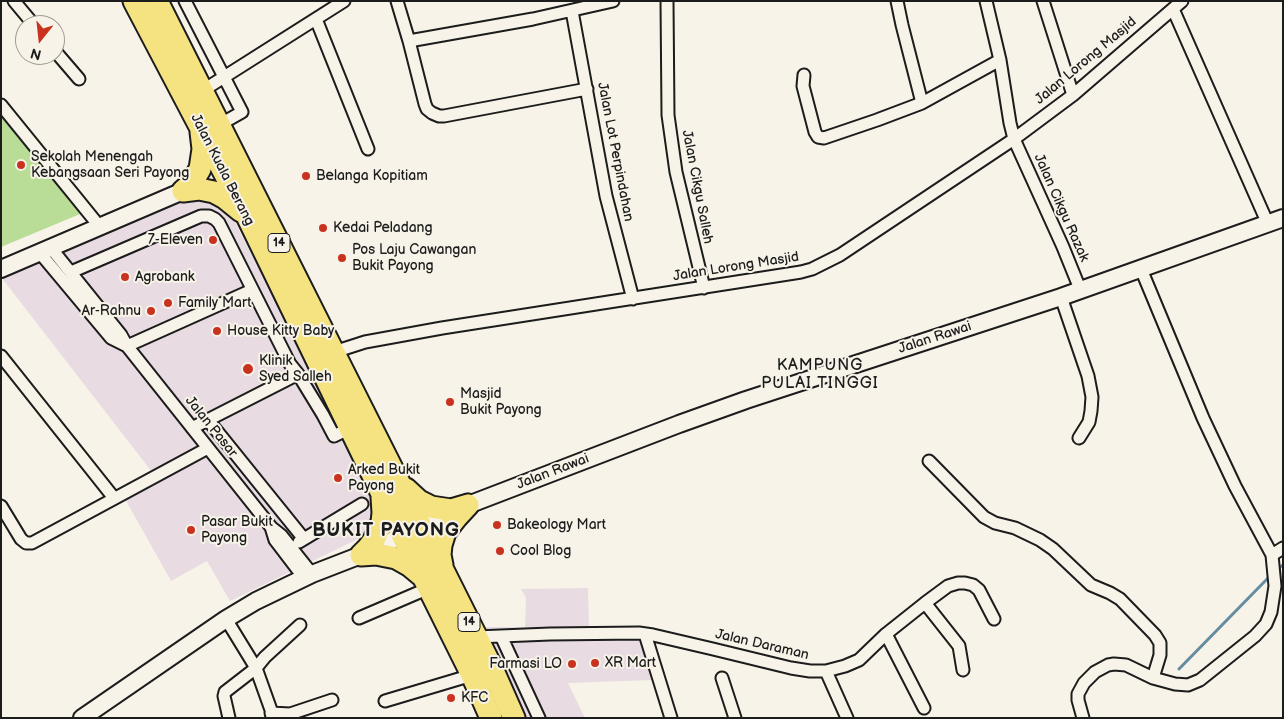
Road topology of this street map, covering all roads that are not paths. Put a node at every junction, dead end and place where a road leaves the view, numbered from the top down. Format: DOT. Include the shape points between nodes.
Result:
graph roads {
  1 [pos="14,1"];
  2 [pos="134,1"];
  3 [pos="157,1"];
  4 [pos="185,1"];
  5 [pos="344,1"];
  6 [pos="397,1"];
  7 [pos="614,1"];
  8 [pos="667,1"];
  9 [pos="897,1"];
  10 [pos="986,1"];
  11 [pos="1043,1"];
  12 [pos="1177,5"];
  13 [pos="572,11"];
  14 [pos="26,15"];
  15 [pos="316,19"];
  16 [pos="410,41"];
  17 [pos="1000,60"];
  18 [pos="65,63"];
  19 [pos="804,75"];
  20 [pos="224,77"];
  21 [pos="79,80"];
  22 [pos="587,89"];
  23 [pos="202,91"];
  24 [pos="1073,94"];
  25 [pos="922,103"];
  26 [pos="1,105"];
  27 [pos="210,126"];
  28 [pos="1014,139"];
  29 [pos="368,149"];
  30 [pos="183,191"];
  31 [pos="247,216"];
  32 [pos="1276,221"];
  33 [pos="100,227"];
  34 [pos="46,250"];
  35 [pos="1141,269"];
  36 [pos="1,270"];
  37 [pos="71,272"];
  38 [pos="704,288"];
  39 [pos="252,290"];
  40 [pos="1080,290"];
  41 [pos="1061,297"];
  42 [pos="633,299"];
  43 [pos="127,346"];
  44 [pos="334,352"];
  45 [pos="1,356"];
  46 [pos="298,374"];
  47 [pos="208,420"];
  48 [pos="192,428"];
  49 [pos="350,428"];
  50 [pos="1079,438"];
  51 [pos="208,448"];
  52 [pos="929,460"];
  53 [pos="391,489"];
  54 [pos="114,498"];
  55 [pos="362,504"];
  56 [pos="468,505"];
  57 [pos="1,506"];
  58 [pos="271,527"];
  59 [pos="412,531"];
  60 [pos="304,539"];
  61 [pos="291,547"];
  62 [pos="1283,548"];
  63 [pos="361,554"];
  64 [pos="1272,555"];
  65 [pos="308,576"];
  66 [pos="432,579"];
  67 [pos="925,602"];
  68 [pos="359,618"];
  69 [pos="994,618"];
  70 [pos="226,619"];
  71 [pos="300,625"];
  72 [pos="645,634"];
  73 [pos="886,634"];
  74 [pos="476,636"];
  75 [pos="501,636"];
  76 [pos="256,668"];
  77 [pos="963,670"];
  78 [pos="826,671"];
  79 [pos="472,675"];
  80 [pos="722,678"];
  81 [pos="1153,678"];
  82 [pos="332,700"];
  83 [pos="385,701"];
  84 [pos="924,708"];
  85 [pos="272,715"];
  86 [pos="82,718"];
  87 [pos="229,718"];
  88 [pos="491,718"];
  89 [pos="514,718"];
  90 [pos="539,718"];
  91 [pos="671,718"];
  92 [pos="735,718"];
  93 [pos="847,718"];
  94 [pos="1083,718"];
  1 -- 14 [label="street"];
  2 -- 27 [label="highway, Jalan Kuala Berang / 14"];
  3 -- 23 [label="highway, Jalan Kuala Berang / 14"];
  4 -- 20 [label="street"];
  5 -- 15 [label="street"];
  6 -- 16 [label="street"];
  7 -- 13 [label="street"];
  8 -- 38 [label="street, Jalan Cikgu Salleh" via="668,115 676,172"];
  9 -- 25 [label="street"];
  10 -- 17 [label="street, Jalan Cikgu Razak"];
  11 -- 24 [label="street"];
  12 -- 24 [label="street, Jalan Lorong Masjid"];
  12 -- 32 [label="street"];
  13 -- 16 [label="street"];
  13 -- 22 [label="street, Jalan Lot Perpindahan"];
  15 -- 20 [label="street"];
  15 -- 29 [label="street"];
  16 -- 22 [label="street" via="425,104 438,116"];
  17 -- 25 [label="street"];
  17 -- 28 [label="street, Jalan Cikgu Razak"];
  18 -- 21 [label="street"];
  19 -- 25 [label="street" via="818,137 837,134"];
  20 -- 23 [label="street"];
  20 -- 27 [label="street" via="242,112"];
  22 -- 42 [label="street, Jalan Lot Perpindahan" via="606,196"];
  23 -- 27 [label="highway, Jalan Kuala Berang / 14"];
  24 -- 28 [label="street, Jalan Lorong Masjid"];
  26 -- 33 [label="street"];
  27 -- 30 [label="highway" via="200,169"];
  27 -- 31 [label="highway, Jalan Kuala Berang / 14"];
  27 -- 44 [label="highway, Jalan Kuala Berang / 14"];
  28 -- 38 [label="street, Jalan Lorong Masjid" via="831,261 801,272"];
  28 -- 40 [label="street, Jalan Cikgu Razak"];
  30 -- 31 [label="highway" via="199,189 214,192"];
  30 -- 33 [label="main road"];
  31 -- 49 [label="highway, Jalan Kuala Berang / 14"];
  32 -- 35 [label="main road, Jalan Rawai"];
  33 -- 34 [label="main road"];
  34 -- 36 [label="main road"];
  34 -- 37 [label="street, Jalan Pasar"];
  34 -- 43 [label="street, Jalan Pasar" via="111,338"];
  35 -- 40 [label="main road, Jalan Rawai"];
  35 -- 64 [label="street" via="1235,486"];
  37 -- 39 [label="street" via="201,216 209,216 219,223"];
  37 -- 43 [label="street, Jalan Pasar"];
  38 -- 42 [label="street, Jalan Lorong Masjid"];
  39 -- 43 [label="street"];
  39 -- 46 [label="street"];
  40 -- 41 [label="main road, Jalan Rawai"];
  41 -- 50 [label="street" via="1092,396 1089,422"];
  41 -- 56 [label="main road, Jalan Rawai" via="746,400"];
  42 -- 44 [label="street, Jalan Lorong Masjid" via="442,328 365,342"];
  43 -- 48 [label="street, Jalan Pasar"];
  44 -- 53 [label="highway, Jalan Kuala Berang / 14"];
  45 -- 54 [label="street"];
  46 -- 47 [label="street"];
  46 -- 49 [label="street" via="334,436"];
  47 -- 48 [label="street"];
  47 -- 60 [label="street"];
  48 -- 51 [label="street, Jalan Pasar"];
  49 -- 53 [label="highway, Jalan Kuala Berang / 14"];
  51 -- 54 [label="street"];
  51 -- 58 [label="street, Jalan Pasar"];
  52 -- 81 [label="street" via="984,518 1040,540 1091,585 1120,599 1160,643"];
  53 -- 56 [label="highway" via="431,507 451,510"];
  53 -- 59 [label="highway, Jalan Kuala Berang / 14"];
  53 -- 63 [label="highway" via="374,540"];
  54 -- 57 [label="street" via="32,543 21,539"];
  55 -- 60 [label="street"];
  56 -- 59 [label="main road, Jalan Rawai"];
  56 -- 66 [label="highway" via="445,532"];
  58 -- 61 [label="street, Jalan Pasar"];
  58 -- 65 [label="street, Jalan Pasar" via="275,540"];
  59 -- 63 [label="main road, Jalan Rawai"];
  59 -- 66 [label="highway, Jalan Kuala Berang / 14"];
  60 -- 61 [label="street"];
  61 -- 65 [label="street, Jalan Pasar"];
  62 -- 64 [label="street"];
  63 -- 65 [label="main road, Jalan Rawai"];
  63 -- 66 [label="highway" via="396,558"];
  64 -- 81 [label="street" via="1276,586 1271,612 1255,636 1200,680 1188,685"];
  65 -- 70 [label="main road, Jalan Rawai"];
  66 -- 68 [label="street"];
  66 -- 74 [label="highway, Jalan Kuala Berang / 14"];
  66 -- 79 [label="highway, Jalan Kuala Berang / 14"];
  67 -- 69 [label="street, Jalan Daraman" via="948,586 965,583 979,590"];
  67 -- 73 [label="street, Jalan Daraman"];
  67 -- 77 [label="street" via="959,646"];
  70 -- 76 [label="street"];
  70 -- 86 [label="main road, Jalan Rawai"];
  71 -- 76 [label="street"];
  72 -- 75 [label="street, Jalan Daraman"];
  72 -- 78 [label="street, Jalan Daraman" via="810,672"];
  72 -- 91 [label="street"];
  73 -- 78 [label="street, Jalan Daraman" via="858,660"];
  73 -- 84 [label="street"];
  74 -- 75 [label="street, Jalan Daraman"];
  74 -- 89 [label="highway, Jalan Kuala Berang / 14"];
  75 -- 90 [label="street"];
  76 -- 85 [label="street"];
  76 -- 87 [label="street" via="225,692"];
  78 -- 93 [label="street"];
  79 -- 83 [label="street"];
  79 -- 88 [label="highway, Jalan Kuala Berang / 14"];
  80 -- 92 [label="street"];
  81 -- 94 [label="street" via="1126,665 1108,665 1095,672 1078,694"];
  82 -- 85 [label="street" via="290,714"];
}
